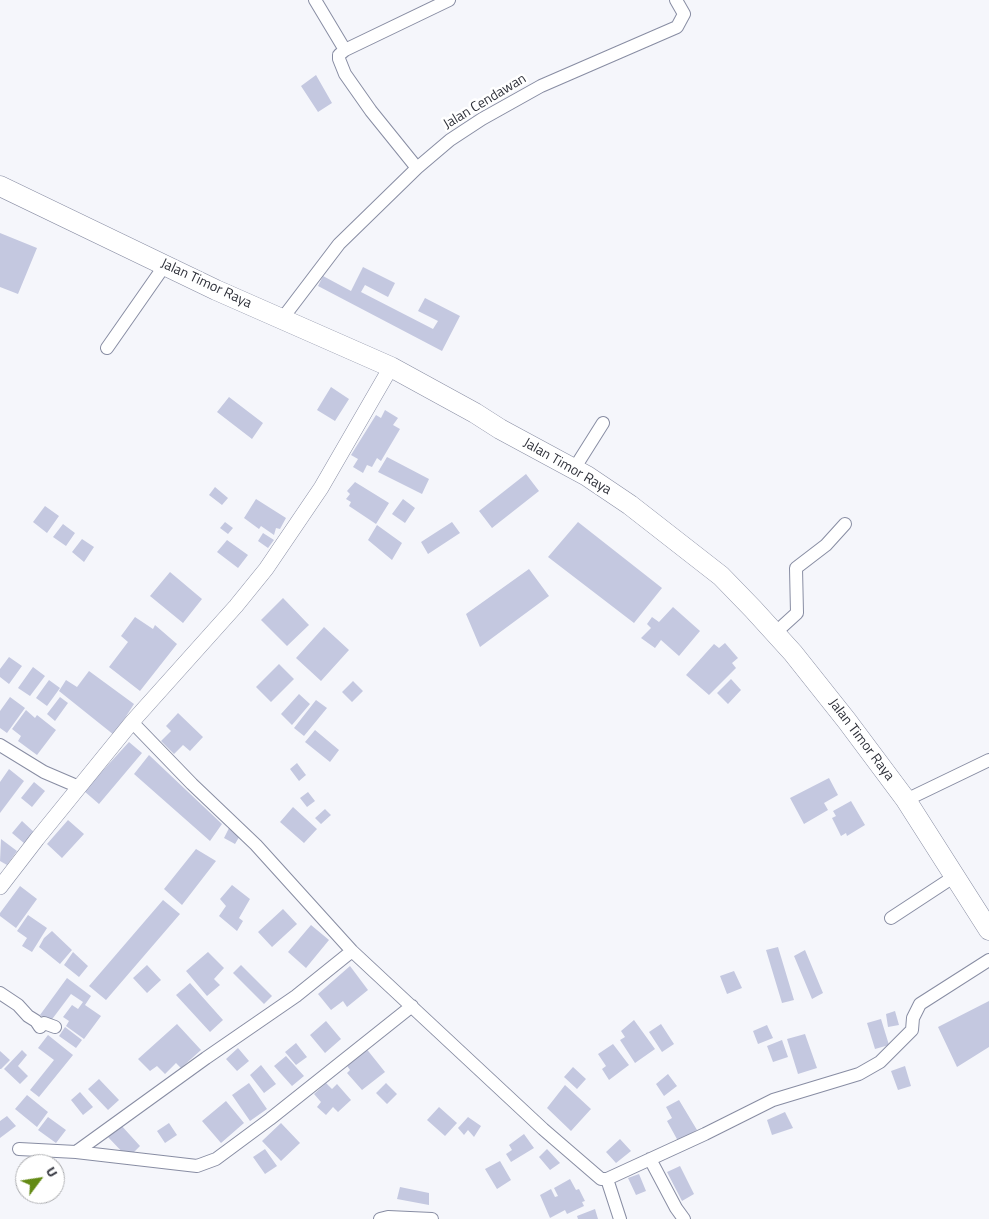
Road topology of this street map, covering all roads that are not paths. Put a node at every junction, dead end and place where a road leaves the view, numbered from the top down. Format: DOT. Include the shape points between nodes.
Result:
graph roads {
  1 [pos="315,0"];
  2 [pos="449,0"];
  3 [pos="676,0"];
  4 [pos="345,50"];
  5 [pos="417,168"];
  6 [pos="0,186"];
  7 [pos="165,265"];
  8 [pos="282,319"];
  9 [pos="108,348"];
  10 [pos="391,367"];
  11 [pos="603,423"];
  12 [pos="574,469"];
  13 [pos="846,524"];
  14 [pos="775,633"];
  15 [pos="132,722"];
  16 [pos="3,751"];
  17 [pos="989,760"];
  18 [pos="79,787"];
  19 [pos="906,800"];
  20 [pos="955,876"];
  21 [pos="0,887"];
  22 [pos="891,918"];
  23 [pos="989,930"];
  24 [pos="352,951"];
  25 [pos="989,960"];
  26 [pos="0,993"];
  27 [pos="412,1006"];
  28 [pos="54,1026"];
  29 [pos="19,1149"];
  30 [pos="76,1152"];
  31 [pos="650,1159"];
  32 [pos="607,1179"];
  33 [pos="380,1219"];
  34 [pos="432,1219"];
  35 [pos="620,1219"];
  36 [pos="684,1219"];
  1 -- 4 [label="street"];
  2 -- 4 [label="street"];
  3 -- 5 [label="street, Jalan Cendawan" via="684,14 677,27 541,86 450,140"];
  4 -- 5 [label="street" via="339,59 345,74"];
  5 -- 8 [label="street, Jalan Cendawan" via="339,244"];
  6 -- 7 [label="highway, Jalan Timor Raya"];
  7 -- 8 [label="highway, Jalan Timor Raya"];
  7 -- 9 [label="street"];
  8 -- 10 [label="highway, Jalan Timor Raya"];
  10 -- 12 [label="highway, Jalan Timor Raya"];
  10 -- 15 [label="street" via="322,488 266,568"];
  11 -- 12 [label="street"];
  12 -- 14 [label="highway, Jalan Timor Raya" via="630,505 721,576"];
  13 -- 14 [label="street" via="826,545 796,568 797,613"];
  14 -- 19 [label="highway, Jalan Timor Raya"];
  15 -- 18 [label="street"];
  15 -- 24 [label="street" via="256,845"];
  16 -- 18 [label="street"];
  17 -- 19 [label="street"];
  18 -- 21 [label="street"];
  19 -- 20 [label="highway, Jalan Timor Raya"];
  20 -- 22 [label="street"];
  20 -- 23 [label="highway, Jalan Timor Raya"];
  24 -- 27 [label="street"];
  24 -- 30 [label="street" via="296,996"];
  25 -- 31 [label="street" via="920,1004 913,1018 912,1030 880,1062 859,1074 773,1100"];
  26 -- 28 [label="street" via="18,1005 40,1027 44,1023"];
  27 -- 30 [label="street" via="216,1159 196,1166"];
  27 -- 32 [label="street" via="543,1130 597,1177"];
  29 -- 30 [label="street"];
  31 -- 32 [label="street"];
  31 -- 36 [label="street"];
  32 -- 35 [label="street"];
  33 -- 34 [label="street"];
}
